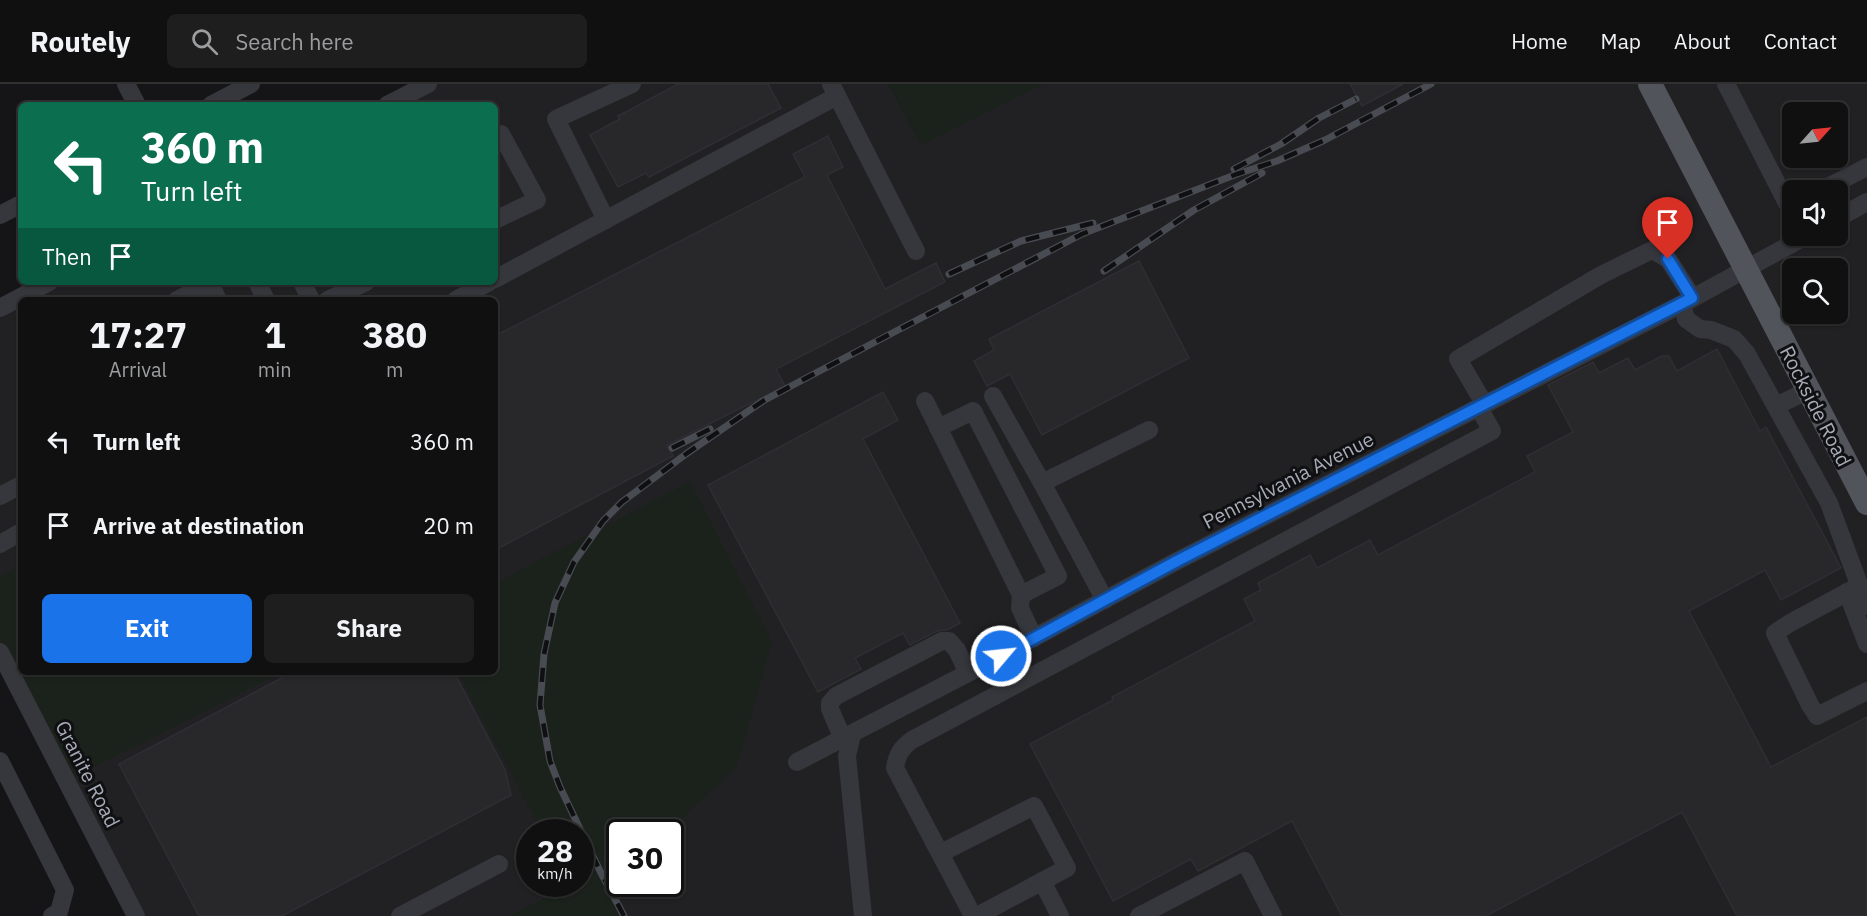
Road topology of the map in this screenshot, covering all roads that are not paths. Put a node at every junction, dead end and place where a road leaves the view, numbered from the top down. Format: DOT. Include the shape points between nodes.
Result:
graph roads {
  1 [pos="126,84"];
  2 [pos="251,84"];
  3 [pos="632,84"];
  4 [pos="1650,84"];
  5 [pos="1726,84"];
  6 [pos="419,86"];
  7 [pos="834,90"];
  8 [pos="135,102"];
  9 [pos="217,102"];
  10 [pos="392,102"];
  11 [pos="498,136"];
  12 [pos="1867,167"];
  13 [pos="1842,180"];
  14 [pos="1782,192"];
  15 [pos="1867,202"];
  16 [pos="18,206"];
  17 [pos="1848,212"];
  18 [pos="0,215"];
  19 [pos="498,215"];
  20 [pos="606,220"];
  21 [pos="1786,246"];
  22 [pos="916,251"];
  23 [pos="1745,268"];
  24 [pos="498,277"];
  25 [pos="43,285"];
  26 [pos="207,285"];
  27 [pos="356,285"];
  28 [pos="484,285"];
  29 [pos="21,297"];
  30 [pos="183,297"];
  31 [pos="334,297"];
  32 [pos="462,297"];
  33 [pos="18,298"];
  34 [pos="1687,301"];
  35 [pos="0,308"];
  36 [pos="1809,390"];
  37 [pos="993,396"];
  38 [pos="924,401"];
  39 [pos="1482,406"];
  40 [pos="1776,406"];
  41 [pos="938,428"];
  42 [pos="1149,430"];
  43 [pos="1042,483"];
  44 [pos="18,487"];
  45 [pos="0,496"];
  46 [pos="1867,503"];
  47 [pos="18,534"];
  48 [pos="0,544"];
  49 [pos="1853,589"];
  50 [pos="1021,595"];
  51 [pos="1105,600"];
  52 [pos="1867,606"];
  53 [pos="1034,638"];
  54 [pos="1867,644"];
  55 [pos="0,652"];
  56 [pos="968,673"];
  57 [pos="1867,691"];
  58 [pos="847,737"];
  59 [pos="0,761"];
  60 [pos="797,762"];
  61 [pos="941,853"];
  62 [pos="499,864"];
  63 [pos="1042,881"];
  64 [pos="52,916"];
  65 [pos="136,916"];
  66 [pos="400,916"];
  67 [pos="863,916"];
  68 [pos="975,916"];
  69 [pos="1060,916"];
  70 [pos="1139,916"];
  71 [pos="1273,916"];
  1 -- 8 [label="street"];
  2 -- 9 [label="street"];
  3 -- 20 [label="street" via="556,119"];
  4 -- 23 [label="main road, Rockside Road"];
  5 -- 14 [label="street"];
  6 -- 10 [label="street"];
  7 -- 20 [label="street"];
  7 -- 22 [label="street"];
  11 -- 19 [label="street" via="501,134 537,200"];
  12 -- 13 [label="street"];
  15 -- 17 [label="street"];
  16 -- 18 [label="street"];
  20 -- 24 [label="street"];
  21 -- 23 [label="street, Pennsylvania Avenue"];
  23 -- 34 [label="street, Pennsylvania Avenue"];
  23 -- 36 [label="main road, Rockside Road"];
  25 -- 29 [label="street"];
  26 -- 30 [label="street"];
  27 -- 31 [label="street"];
  28 -- 32 [label="street"];
  33 -- 35 [label="street"];
  34 -- 39 [label="street, Pennsylvania Avenue"];
  34 -- 39 [label="street" via="1668,259 1653,250 1601,275 1458,359"];
  34 -- 40 [label="street" via="1686,319 1700,329 1734,339 1747,354"];
  36 -- 40 [label="street"];
  36 -- 46 [label="main road, Rockside Road"];
  37 -- 43 [label="street"];
  38 -- 41 [label="street"];
  39 -- 51 [label="street, Pennsylvania Avenue"];
  39 -- 61 [label="street" via="1492,431 903,747 895,768"];
  40 -- 49 [label="street" via="1828,503"];
  41 -- 50 [label="street"];
  41 -- 50 [label="street" via="973,411 1058,576"];
  42 -- 43 [label="street"];
  43 -- 51 [label="street"];
  44 -- 45 [label="street"];
  47 -- 48 [label="street"];
  49 -- 52 [label="street"];
  49 -- 54 [label="street"];
  49 -- 57 [label="street" via="1775,633 1817,717"];
  50 -- 53 [label="street" via="1020,608"];
  51 -- 53 [label="street, Pennsylvania Avenue"];
  53 -- 56 [label="street, Pennsylvania Avenue"];
  55 -- 65 [label="street, Granite Road"];
  56 -- 58 [label="street, Pennsylvania Avenue"];
  56 -- 58 [label="street" via="957,650 949,641 942,641 836,696 830,709"];
  58 -- 60 [label="street, Pennsylvania Avenue"];
  58 -- 67 [label="street"];
  59 -- 64 [label="street" via="65,890 59,912"];
  61 -- 63 [label="street" via="1034,806 1066,868"];
  61 -- 68 [label="street"];
  62 -- 66 [label="street"];
  63 -- 68 [label="street"];
  63 -- 69 [label="street"];
  70 -- 71 [label="street" via="1245,861"];
}
